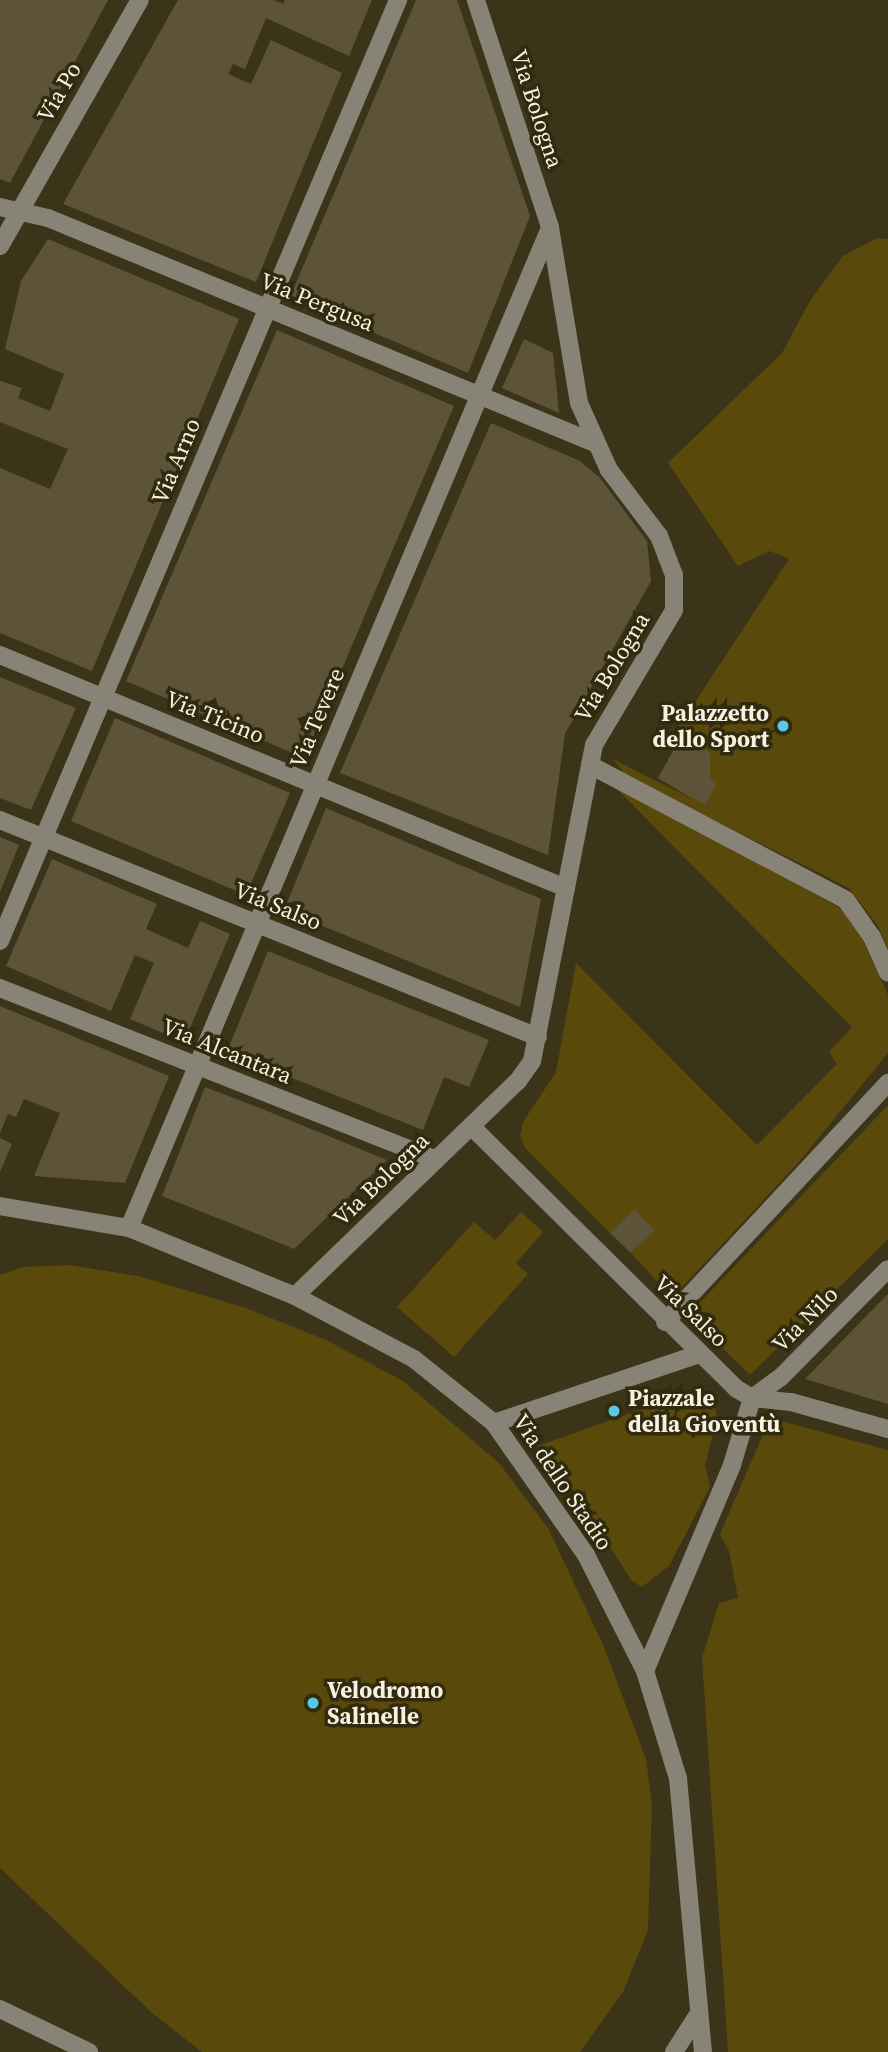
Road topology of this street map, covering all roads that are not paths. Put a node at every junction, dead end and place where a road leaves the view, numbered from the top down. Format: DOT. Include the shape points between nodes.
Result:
graph roads {
  1 [pos="140,0"];
  2 [pos="398,0"];
  3 [pos="476,0"];
  4 [pos="0,207"];
  5 [pos="21,208"];
  6 [pos="550,227"];
  7 [pos="0,246"];
  8 [pos="267,308"];
  9 [pos="479,396"];
  10 [pos="595,443"];
  11 [pos="0,655"];
  12 [pos="103,697"];
  13 [pos="590,765"];
  14 [pos="315,785"];
  15 [pos="0,820"];
  16 [pos="43,837"];
  17 [pos="566,888"];
  18 [pos="257,924"];
  19 [pos="0,941"];
  20 [pos="888,973"];
  21 [pos="0,988"];
  22 [pos="537,1037"];
  23 [pos="197,1066"];
  24 [pos="888,1083"];
  25 [pos="471,1126"];
  26 [pos="436,1160"];
  27 [pos="0,1206"];
  28 [pos="129,1228"];
  29 [pos="888,1269"];
  30 [pos="295,1296"];
  31 [pos="665,1322"];
  32 [pos="699,1354"];
  33 [pos="752,1398"];
  34 [pos="494,1423"];
  35 [pos="888,1429"];
  36 [pos="645,1671"];
  37 [pos="0,2009"];
  38 [pos="699,2013"];
  39 [pos="89,2052"];
  40 [pos="674,2052"];
  41 [pos="703,2052"];
  1 -- 5 [label="street, Via Po"];
  2 -- 8 [label="street, Via Arno"];
  3 -- 6 [label="street, Via Bologna"];
  4 -- 5 [label="street, Via Pergusa"];
  5 -- 7 [label="street, Via Po"];
  5 -- 8 [label="street, Via Pergusa"];
  6 -- 9 [label="street, Via Tevere"];
  6 -- 10 [label="street, Via Bologna" via="579,403"];
  8 -- 9 [label="street, Via Pergusa"];
  8 -- 12 [label="street, Via Arno"];
  9 -- 10 [label="street, Via Pergusa"];
  9 -- 14 [label="street, Via Tevere"];
  10 -- 13 [label="street, Via Bologna" via="609,470 659,536 674,575 674,610 594,745"];
  11 -- 12 [label="street, Via Ticino"];
  12 -- 14 [label="street, Via Ticino"];
  12 -- 16 [label="street, Via Arno"];
  13 -- 17 [label="street, Via Bologna"];
  13 -- 20 [label="street" via="846,900 872,937"];
  14 -- 17 [label="street, Via Ticino"];
  14 -- 18 [label="street, Via Tevere"];
  15 -- 16 [label="street, Via Salso"];
  16 -- 18 [label="street, Via Salso"];
  16 -- 19 [label="street, Via Arno"];
  17 -- 22 [label="street, Via Bologna"];
  18 -- 22 [label="street, Via Salso"];
  18 -- 23 [label="street, Via Tevere"];
  21 -- 23 [label="street, Via Alcantara"];
  22 -- 25 [label="street, Via Bologna" via="532,1061 518,1081"];
  23 -- 26 [label="street, Via Alcantara"];
  23 -- 28 [label="street, Via Tevere"];
  24 -- 31 [label="street"];
  25 -- 26 [label="street, Via Bologna"];
  25 -- 31 [label="street, Via Salso"];
  26 -- 30 [label="street, Via Bologna"];
  27 -- 28 [label="street, Via dello Stadio"];
  28 -- 30 [label="street, Via dello Stadio"];
  29 -- 33 [label="street, Via Nilo" via="780,1378"];
  30 -- 34 [label="street, Via dello Stadio" via="414,1359"];
  31 -- 32 [label="street, Via Salso"];
  32 -- 33 [label="street, Via Salso"];
  32 -- 34 [label="street"];
  33 -- 35 [label="street" via="791,1402"];
  33 -- 36 [label="street" via="732,1465"];
  34 -- 36 [label="street, Via dello Stadio" via="586,1555"];
  36 -- 38 [label="street, Via dello Stadio" via="678,1778"];
  37 -- 39 [label="street"];
  38 -- 40 [label="street"];
  38 -- 41 [label="street, Via dello Stadio"];
}
